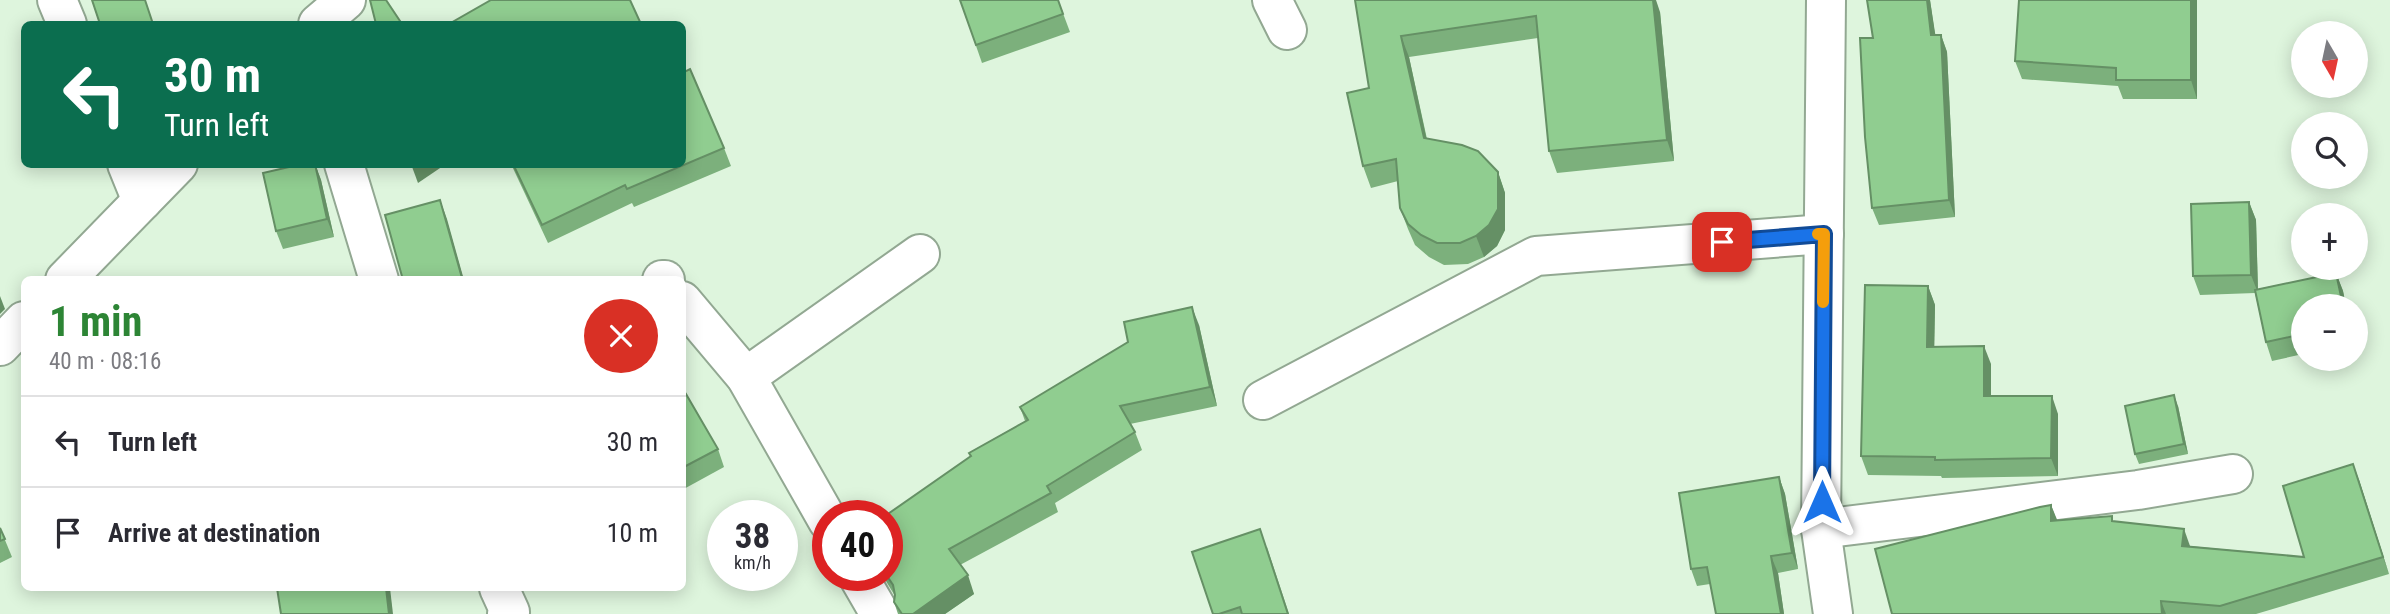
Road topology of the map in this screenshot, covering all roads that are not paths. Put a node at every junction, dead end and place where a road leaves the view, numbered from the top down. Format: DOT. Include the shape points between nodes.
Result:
graph roads {
  1 [pos="57,0"];
  2 [pos="346,0"];
  3 [pos="1826,0"];
  4 [pos="66,21"];
  5 [pos="322,21"];
  6 [pos="129,168"];
  7 [pos="174,168"];
  8 [pos="345,168"];
  9 [pos="142,201"];
  10 [pos="1824,234"];
  11 [pos="920,254"];
  12 [pos="69,276"];
  13 [pos="378,276"];
  14 [pos="686,306"];
  15 [pos="21,324"];
  16 [pos="0,346"];
  17 [pos="746,377"];
  18 [pos="1262,400"];
  19 [pos="2234,474"];
  20 [pos="816,500"];
  21 [pos="1821,528"];
  22 [pos="500,591"];
  23 [pos="867,591"];
  24 [pos="506,614"];
  25 [pos="880,614"];
  26 [pos="1833,614"];
  1 -- 4 [label="street"];
  2 -- 5 [label="street"];
  3 -- 10 [label="street"];
  6 -- 9 [label="street"];
  7 -- 9 [label="street"];
  8 -- 13 [label="street"];
  9 -- 12 [label="street"];
  10 -- 18 [label="street" via="1536,256"];
  10 -- 21 [label="street"];
  11 -- 17 [label="street"];
  14 -- 17 [label="street"];
  15 -- 16 [label="street"];
  17 -- 20 [label="street"];
  19 -- 21 [label="street"];
  21 -- 26 [label="street"];
  22 -- 24 [label="street" via="510,612"];
  23 -- 25 [label="street"];
}
